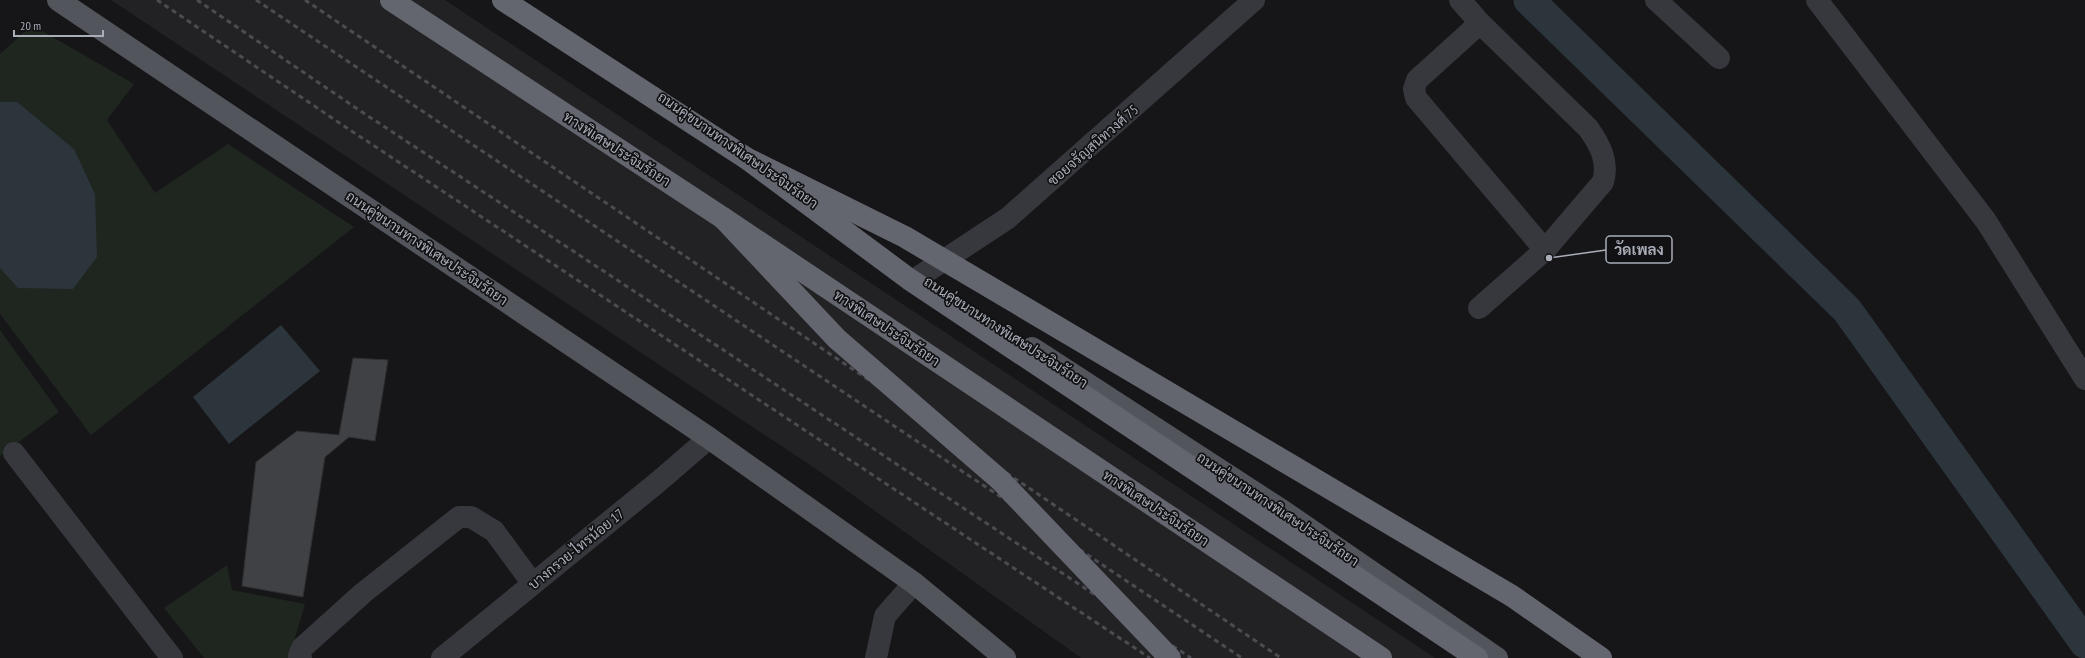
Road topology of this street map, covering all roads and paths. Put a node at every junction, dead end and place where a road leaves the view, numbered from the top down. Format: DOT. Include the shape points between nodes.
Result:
graph roads {
  1 [pos="58,0"];
  2 [pos="391,0"];
  3 [pos="503,0"];
  4 [pos="520,0"];
  5 [pos="1254,0"];
  6 [pos="1460,0"];
  7 [pos="1656,0"];
  8 [pos="1818,0"];
  9 [pos="1480,23"];
  10 [pos="1719,58"];
  11 [pos="746,158"];
  12 [pos="723,218"];
  13 [pos="1545,250"];
  14 [pos="920,276"];
  15 [pos="1479,308"];
  16 [pos="2085,379"];
  17 [pos="709,438"];
  18 [pos="14,453"];
  19 [pos="914,583"];
  20 [pos="533,584"];
  21 [pos="172,658"];
  22 [pos="301,658"];
  23 [pos="442,658"];
  24 [pos="876,658"];
  25 [pos="1005,658"];
  26 [pos="1170,658"];
  27 [pos="1381,658"];
  28 [pos="1477,658"];
  29 [pos="1497,658"];
  30 [pos="1601,658"];
  1 -- 17 [label="main road, ถนนคู่ขนานทางพิเศษประจิมรัถยา"];
  2 -- 12 [label="highway, ทางพิเศษประจิมรัถยา"];
  3 -- 11 [label="highway"];
  4 -- 14 [label="main road, ถนนคู่ขนานทางพิเศษประจิมรัถยา"];
  5 -- 14 [label="street, ซอยจรัญสนิทวงศ์ 75" via="1008,218"];
  6 -- 9 [label="street"];
  7 -- 10 [label="street"];
  8 -- 16 [label="street" via="1986,221"];
  9 -- 13 [label="street" via="1588,128 1598,143 1604,159 1606,171 1603,182"];
  9 -- 13 [label="street" via="1417,80 1414,89 1416,98"];
  11 -- 28 [label="highway, bridge" via="909,278"];
  11 -- 30 [label="highway, bridge" via="905,237 1512,596"];
  12 -- 26 [label="highway, bridge" via="837,339 1000,480"];
  12 -- 27 [label="highway, ทางพิเศษประจิมรัถยา, bridge"];
  13 -- 15 [label="street"];
  14 -- 29 [label="main road, ถนนคู่ขนานทางพิเศษประจิมรัถยา" via="1283,511"];
  17 -- 19 [label="main road, ถนนคู่ขนานทางพิเศษประจิมรัถยา"];
  17 -- 20 [label="street, บางกรวย-ไทรน้อย 17"];
  18 -- 21 [label="street"];
  19 -- 24 [label="street" via="886,614"];
  19 -- 25 [label="main road, ถนนคู่ขนานทางพิเศษประจิมรัถยา"];
  20 -- 22 [label="street" via="494,531 471,517 459,517 363,593 302,648 299,656"];
  20 -- 23 [label="street, บางกรวย-ไทรน้อย 17"];
}
